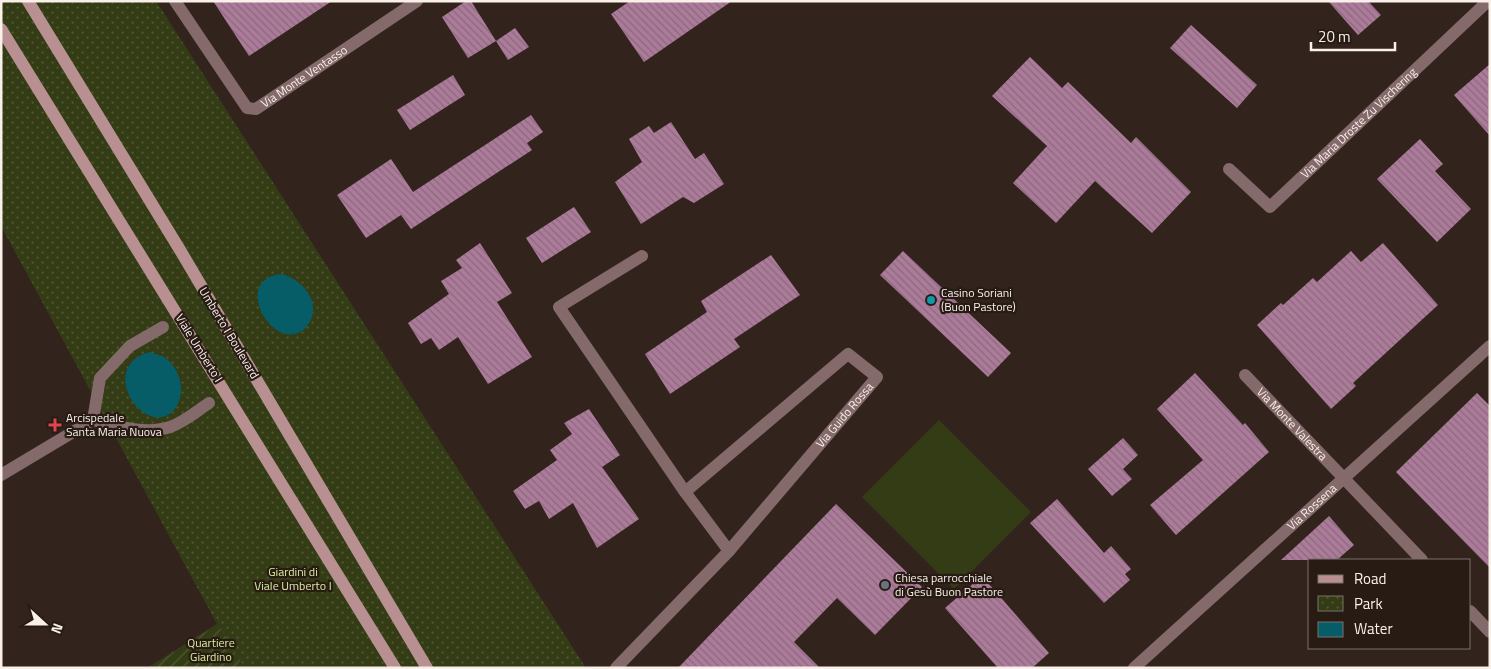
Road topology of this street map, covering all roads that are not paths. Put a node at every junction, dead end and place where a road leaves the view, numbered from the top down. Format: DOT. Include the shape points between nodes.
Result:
graph roads {
  1 [pos="28,1"];
  2 [pos="175,1"];
  3 [pos="417,1"];
  4 [pos="1488,1"];
  5 [pos="1,29"];
  6 [pos="1229,168"];
  7 [pos="642,256"];
  8 [pos="163,327"];
  9 [pos="1490,346"];
  10 [pos="1245,375"];
  11 [pos="209,402"];
  12 [pos="93,420"];
  13 [pos="1,475"];
  14 [pos="1344,477"];
  15 [pos="686,492"];
  16 [pos="729,551"];
  17 [pos="1421,559"];
  18 [pos="1471,612"];
  19 [pos="1490,632"];
  20 [pos="395,668"];
  21 [pos="427,668"];
  22 [pos="616,668"];
  23 [pos="1134,668"];
  1 -- 21 [label="main road, Umberto I Boulevard" via="180,250"];
  2 -- 3 [label="street, Via Monte Ventasso" via="247,108 256,109"];
  4 -- 6 [label="street, Via Maria Droste Zu Vischering" via="1270,208"];
  5 -- 20 [label="main road, Viale Umberto I"];
  7 -- 15 [label="street" via="559,307"];
  8 -- 12 [label="street" via="130,346 100,378"];
  9 -- 14 [label="street, Via Rossena"];
  10 -- 14 [label="street, Via Monte Valestra"];
  11 -- 12 [label="street" via="183,422 169,428 117,426"];
  12 -- 13 [label="street"];
  14 -- 17 [label="street, Via Monte Valestra"];
  14 -- 23 [label="street, Via Rossena"];
  15 -- 16 [label="street"];
  15 -- 16 [label="street, Via Guido Rossa" via="848,354 877,377"];
  16 -- 22 [label="street, Via Guido Rossa"];
  18 -- 19 [label="street"];
}
